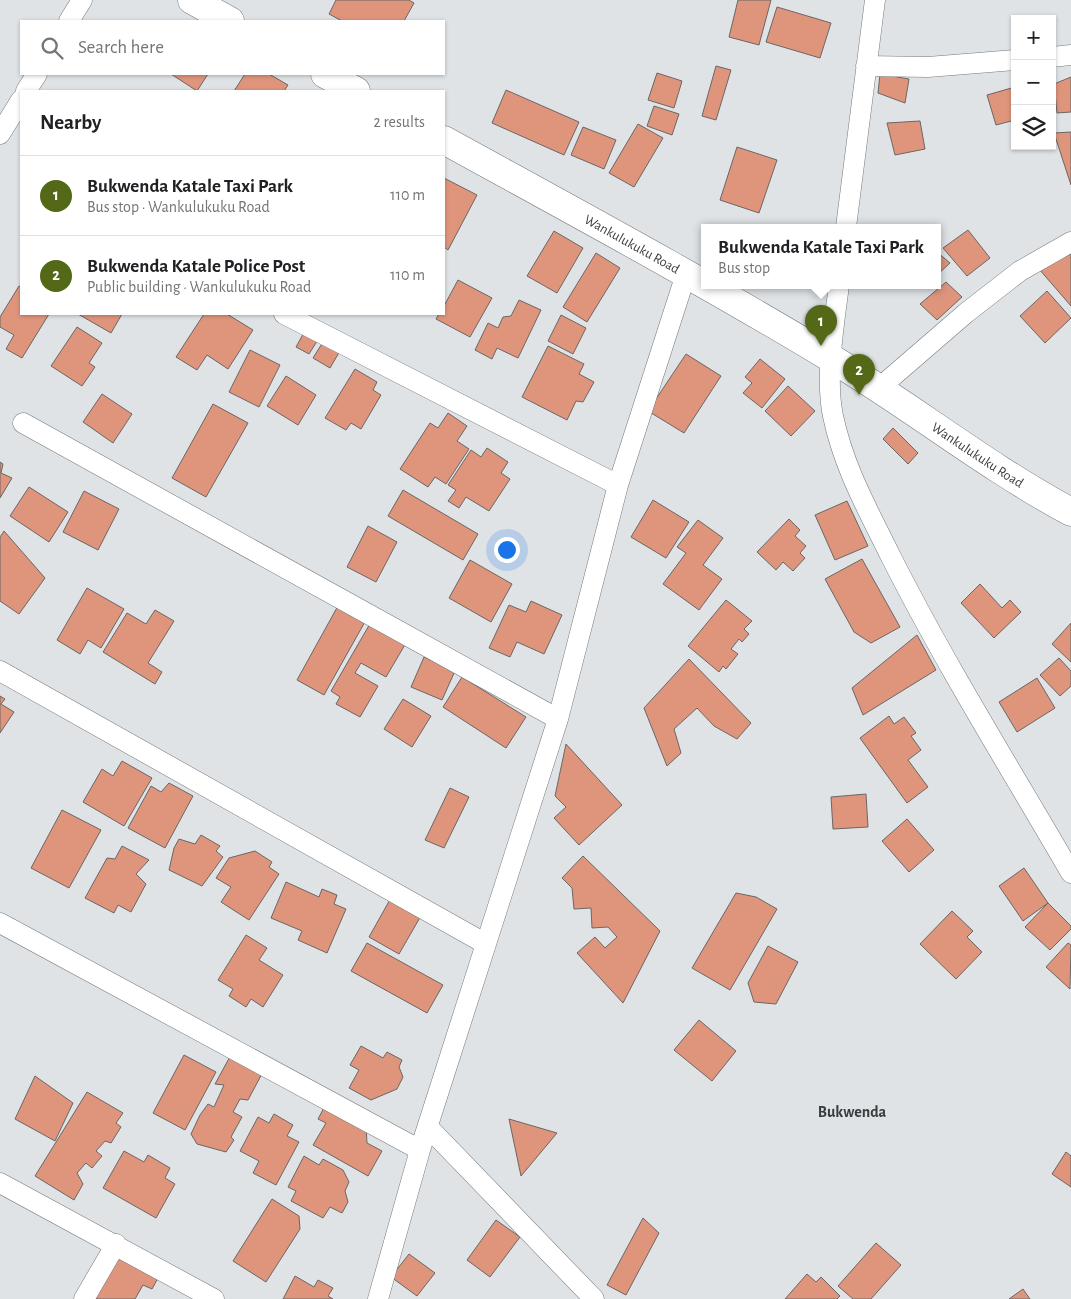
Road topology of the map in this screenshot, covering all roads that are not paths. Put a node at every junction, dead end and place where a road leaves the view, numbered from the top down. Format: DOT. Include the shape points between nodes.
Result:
graph roads {
  1 [pos="82,0"];
  2 [pos="875,0"];
  3 [pos="194,1"];
  4 [pos="70,20"];
  5 [pos="228,20"];
  6 [pos="1071,56"];
  7 [pos="1056,57"];
  8 [pos="1011,60"];
  9 [pos="866,66"];
  10 [pos="36,75"];
  11 [pos="327,75"];
  12 [pos="27,90"];
  13 [pos="354,90"];
  14 [pos="20,102"];
  15 [pos="0,134"];
  16 [pos="445,141"];
  17 [pos="846,224"];
  18 [pos="1071,242"];
  19 [pos="686,274"];
  20 [pos="701,283"];
  21 [pos="712,289"];
  22 [pos="839,289"];
  23 [pos="286,315"];
  24 [pos="830,358"];
  25 [pos="878,389"];
  26 [pos="23,423"];
  27 [pos="618,485"];
  28 [pos="1071,512"];
  29 [pos="0,671"];
  30 [pos="558,719"];
  31 [pos="1071,873"];
  32 [pos="0,923"];
  33 [pos="486,944"];
  34 [pos="428,1127"];
  35 [pos="420,1150"];
  36 [pos="0,1183"];
  37 [pos="116,1244"];
  38 [pos="84,1299"];
  39 [pos="214,1299"];
  40 [pos="378,1299"];
  41 [pos="594,1299"];
  1 -- 4 [label="street"];
  2 -- 9 [label="street"];
  3 -- 5 [label="main road"];
  6 -- 7 [label="street"];
  8 -- 9 [label="street" via="928,67"];
  9 -- 17 [label="street"];
  10 -- 12 [label="street"];
  11 -- 13 [label="main road"];
  14 -- 15 [label="street"];
  16 -- 19 [label="main road, Wankulukuku Road"];
  18 -- 25 [label="street" via="1020,271"];
  19 -- 20 [label="main road, Wankulukuku Road"];
  19 -- 27 [label="street"];
  21 -- 24 [label="main road, Wankulukuku Road"];
  22 -- 24 [label="street"];
  23 -- 27 [label="street"];
  24 -- 25 [label="main road, Wankulukuku Road"];
  24 -- 31 [label="street" via="832,414 846,464 910,594"];
  25 -- 28 [label="main road, Wankulukuku Road" via="1028,489"];
  26 -- 30 [label="street"];
  27 -- 30 [label="street"];
  29 -- 33 [label="street"];
  30 -- 33 [label="street"];
  32 -- 35 [label="street"];
  33 -- 34 [label="street"];
  34 -- 35 [label="street"];
  34 -- 41 [label="street"];
  35 -- 40 [label="street"];
  36 -- 37 [label="street"];
  37 -- 38 [label="street"];
  37 -- 39 [label="street"];
}
